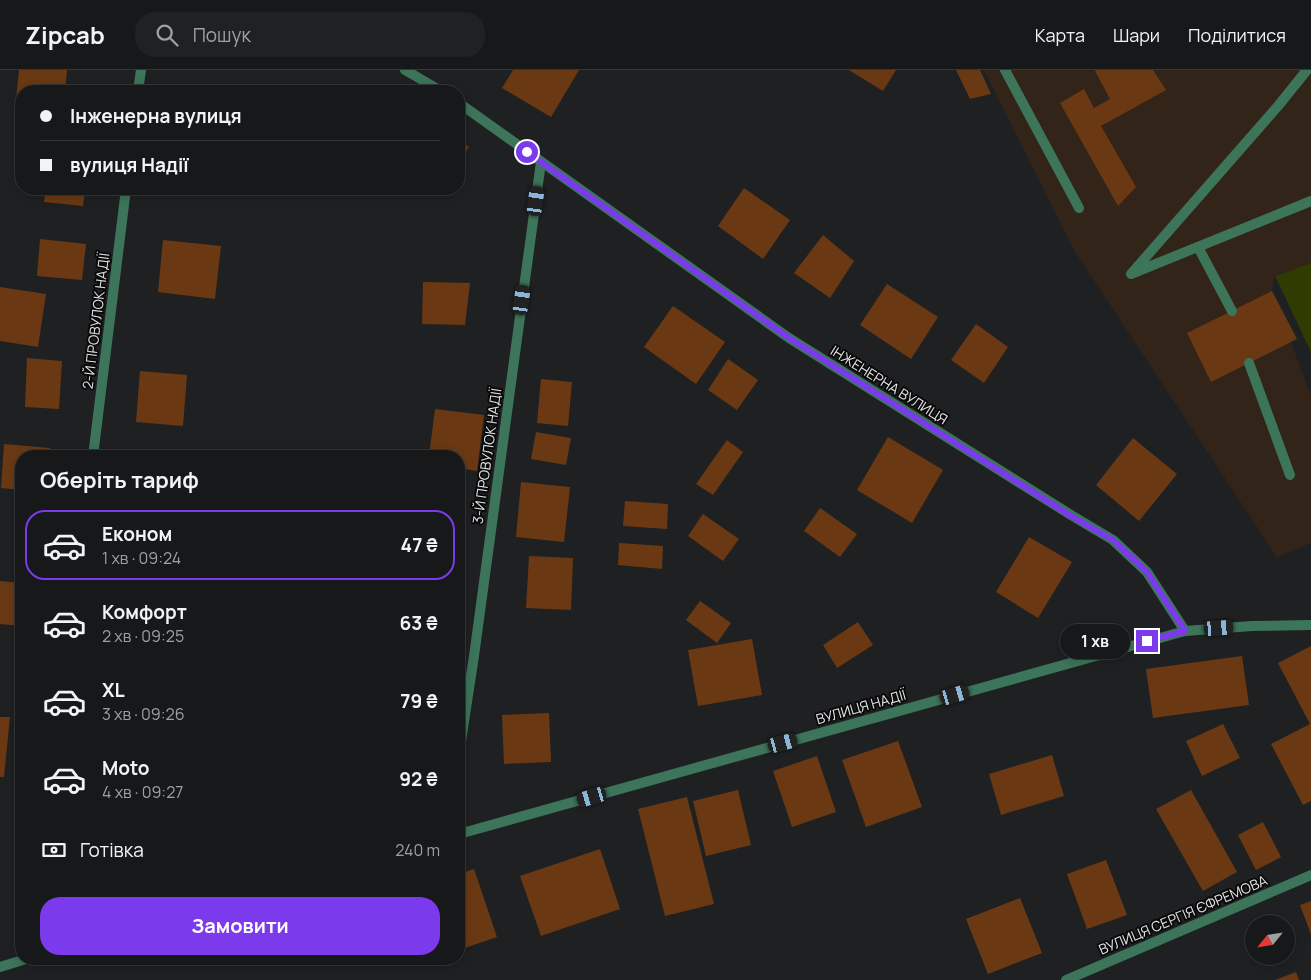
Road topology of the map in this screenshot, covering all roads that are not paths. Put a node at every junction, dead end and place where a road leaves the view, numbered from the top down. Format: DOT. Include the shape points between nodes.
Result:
graph roads {
  1 [pos="141,70"];
  2 [pos="405,70"];
  3 [pos="1005,70"];
  4 [pos="1307,70"];
  5 [pos="139,85"];
  6 [pos="431,85"];
  7 [pos="465,107"];
  8 [pos="541,162"];
  9 [pos="125,195"];
  10 [pos="1311,201"];
  11 [pos="1079,208"];
  12 [pos="1198,247"];
  13 [pos="1232,311"];
  14 [pos="1249,363"];
  15 [pos="93,450"];
  16 [pos="1290,475"];
  17 [pos="1311,625"];
  18 [pos="1185,631"];
  19 [pos="465,716"];
  20 [pos="465,832"];
  21 [pos="1311,876"];
  22 [pos="15,962"];
  23 [pos="0,967"];
  24 [pos="1066,980"];
  1 -- 5 [label="street"];
  2 -- 6 [label="street"];
  3 -- 11 [label="street"];
  4 -- 12 [label="street" via="1131,274"];
  7 -- 8 [label="street, ІНЖЕНЕРНА ВУЛИЦЯ"];
  8 -- 18 [label="street, ІНЖЕНЕРНА ВУЛИЦЯ" via="789,338 1113,540 1147,572"];
  8 -- 19 [label="street, 3-Й ПРОВУЛОК НАДІЇ"];
  9 -- 15 [label="street, 2-Й ПРОВУЛОК НАДІЇ"];
  10 -- 12 [label="street"];
  12 -- 13 [label="street"];
  14 -- 16 [label="street"];
  17 -- 18 [label="street"];
  18 -- 20 [label="street, ВУЛИЦЯ НАДІЇ"];
  21 -- 24 [label="street, ВУЛИЦЯ СЕРГІЯ ЄФРЕМОВА"];
  22 -- 23 [label="street"];
}
